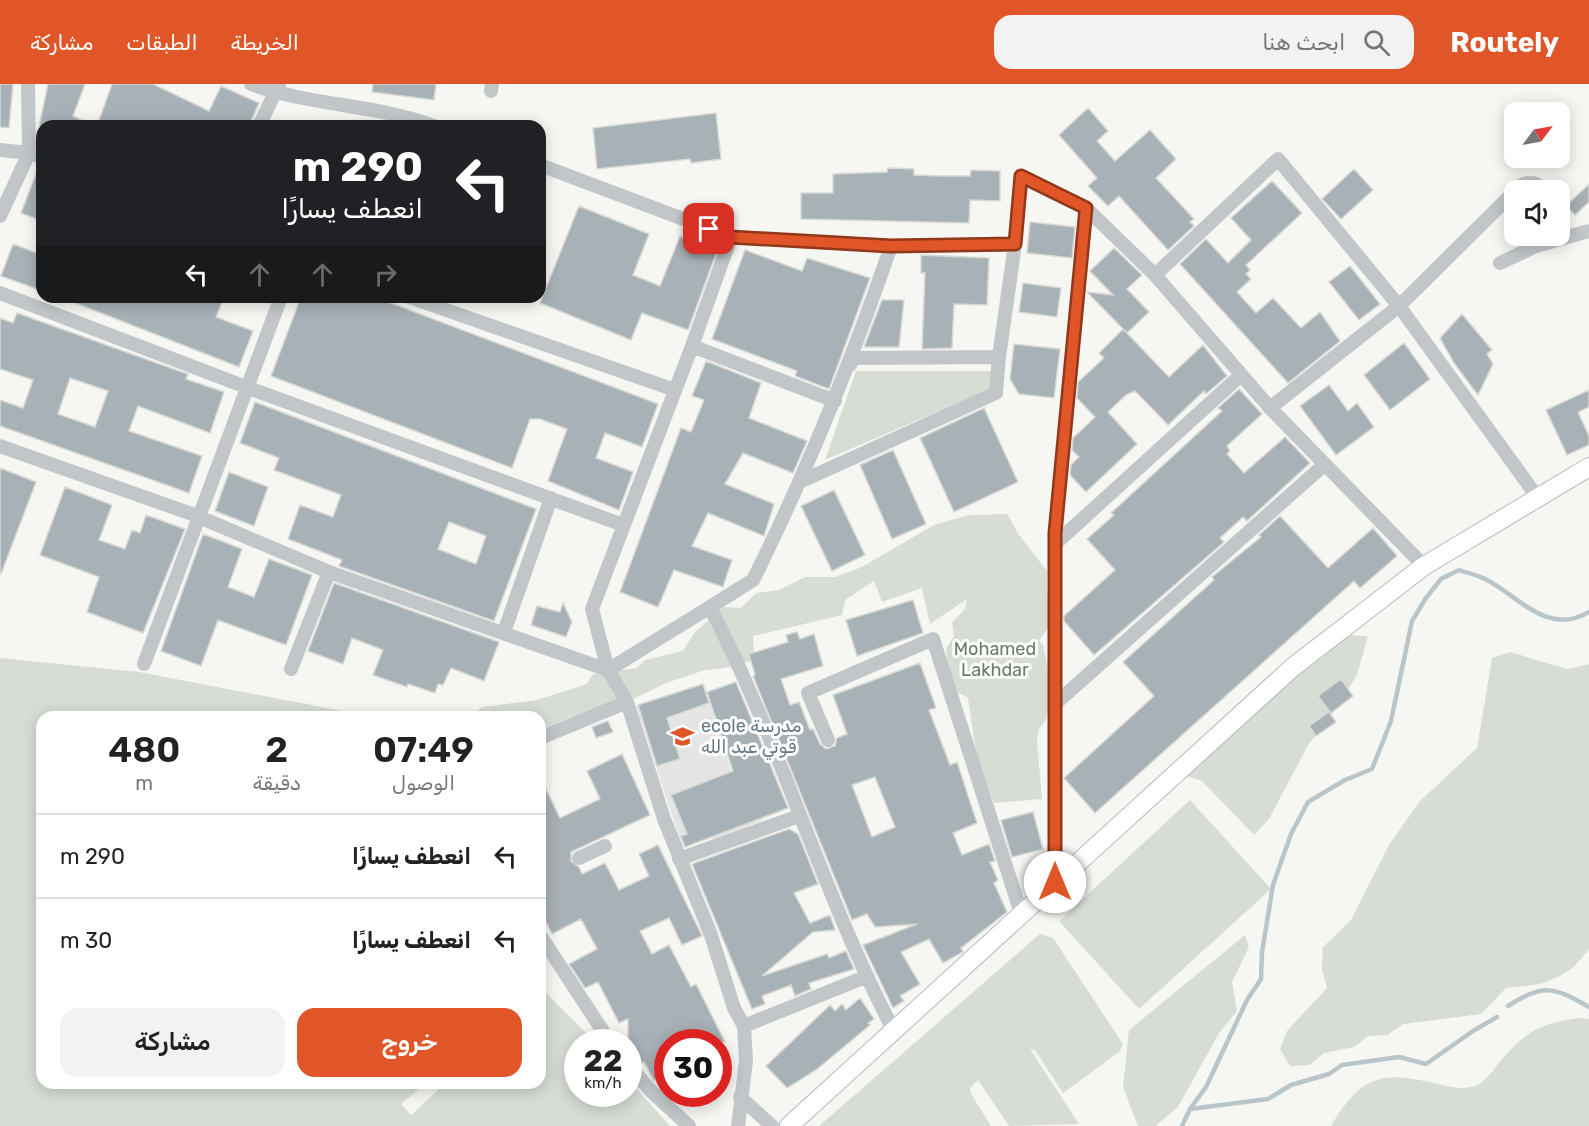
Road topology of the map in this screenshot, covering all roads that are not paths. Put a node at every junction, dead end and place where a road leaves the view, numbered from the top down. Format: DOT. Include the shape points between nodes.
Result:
graph roads {
  1 [pos="28,84"];
  2 [pos="251,84"];
  3 [pos="277,88"];
  4 [pos="262,120"];
  5 [pos="418,120"];
  6 [pos="0,150"];
  7 [pos="35,155"];
  8 [pos="546,167"];
  9 [pos="1504,202"];
  10 [pos="1086,208"];
  11 [pos="0,216"];
  12 [pos="1570,231"];
  13 [pos="1589,231"];
  14 [pos="730,237"];
  15 [pos="1015,244"];
  16 [pos="891,246"];
  17 [pos="1536,246"];
  18 [pos="1500,263"];
  19 [pos="1155,275"];
  20 [pos="0,293"];
  21 [pos="279,303"];
  22 [pos="427,303"];
  23 [pos="1400,306"];
  24 [pos="692,346"];
  25 [pos="999,357"];
  26 [pos="850,365"];
  27 [pos="1241,375"];
  28 [pos="246,387"];
  29 [pos="675,390"];
  30 [pos="835,401"];
  31 [pos="1270,408"];
  32 [pos="0,446"];
  33 [pos="1325,464"];
  34 [pos="1589,467"];
  35 [pos="802,481"];
  36 [pos="550,498"];
  37 [pos="1538,498"];
  38 [pos="200,518"];
  39 [pos="623,525"];
  40 [pos="1055,544"];
  41 [pos="1424,566"];
  42 [pos="329,572"];
  43 [pos="710,607"];
  44 [pos="504,632"];
  45 [pos="144,664"];
  46 [pos="291,669"];
  47 [pos="608,670"];
  48 [pos="627,702"];
  49 [pos="1055,704"];
  50 [pos="546,736"];
  51 [pos="828,740"];
  52 [pos="799,816"];
  53 [pos="605,846"];
  54 [pos="579,858"];
  55 [pos="679,859"];
  56 [pos="1055,882"];
  57 [pos="1021,913"];
  58 [pos="546,944"];
  59 [pos="866,977"];
  60 [pos="744,1026"];
  61 [pos="601,1029"];
  62 [pos="894,1031"];
  63 [pos="642,1080"];
  64 [pos="740,1097"];
  65 [pos="689,1126"];
  66 [pos="738,1126"];
  67 [pos="772,1126"];
  68 [pos="789,1126"];
  1 -- 7 [label="street"];
  2 -- 3 [label="street"];
  3 -- 4 [label="street"];
  3 -- 5 [label="street"];
  6 -- 7 [label="street"];
  7 -- 11 [label="street"];
  8 -- 14 [label="street"];
  9 -- 23 [label="street"];
  10 -- 15 [label="street" via="1021,176"];
  10 -- 19 [label="street"];
  10 -- 40 [label="street"];
  12 -- 13 [label="street"];
  14 -- 16 [label="street"];
  14 -- 24 [label="street"];
  15 -- 16 [label="street"];
  15 -- 25 [label="street"];
  16 -- 26 [label="street"];
  17 -- 18 [label="street"];
  19 -- 23 [label="street" via="1278,159"];
  19 -- 27 [label="street"];
  20 -- 28 [label="street"];
  21 -- 28 [label="street"];
  22 -- 29 [label="street"];
  23 -- 31 [label="street"];
  23 -- 37 [label="street"];
  24 -- 29 [label="street"];
  24 -- 30 [label="street"];
  25 -- 26 [label="street" via="853,358"];
  25 -- 35 [label="street" via="996,393"];
  26 -- 30 [label="street"];
  27 -- 31 [label="street"];
  27 -- 40 [label="street"];
  28 -- 36 [label="street"];
  28 -- 38 [label="street"];
  29 -- 39 [label="street"];
  30 -- 35 [label="street"];
  31 -- 33 [label="street"];
  32 -- 38 [label="street"];
  33 -- 41 [label="street"];
  33 -- 49 [label="street"];
  34 -- 37 [label="main road"];
  35 -- 43 [label="street" via="753,580"];
  36 -- 39 [label="street"];
  36 -- 44 [label="street"];
  37 -- 41 [label="main road"];
  38 -- 42 [label="street"];
  38 -- 45 [label="street"];
  39 -- 47 [label="street" via="592,609"];
  40 -- 49 [label="street"];
  41 -- 56 [label="main road" via="1293,667"];
  42 -- 44 [label="street"];
  42 -- 46 [label="street"];
  43 -- 47 [label="street"];
  43 -- 52 [label="street" via="737,658"];
  44 -- 47 [label="street"];
  47 -- 48 [label="street"];
  48 -- 50 [label="street"];
  48 -- 55 [label="street"];
  49 -- 56 [label="street"];
  51 -- 57 [label="street" via="808,693 933,639"];
  52 -- 55 [label="street"];
  52 -- 59 [label="street"];
  53 -- 54 [label="street"];
  55 -- 60 [label="street"];
  56 -- 57 [label="main road"];
  57 -- 62 [label="main road"];
  58 -- 61 [label="street"];
  59 -- 60 [label="street"];
  59 -- 62 [label="street"];
  60 -- 64 [label="street" via="746,1061"];
  62 -- 68 [label="main road"];
  63 -- 65 [label="street"];
  64 -- 66 [label="street"];
  64 -- 67 [label="street"];
}
